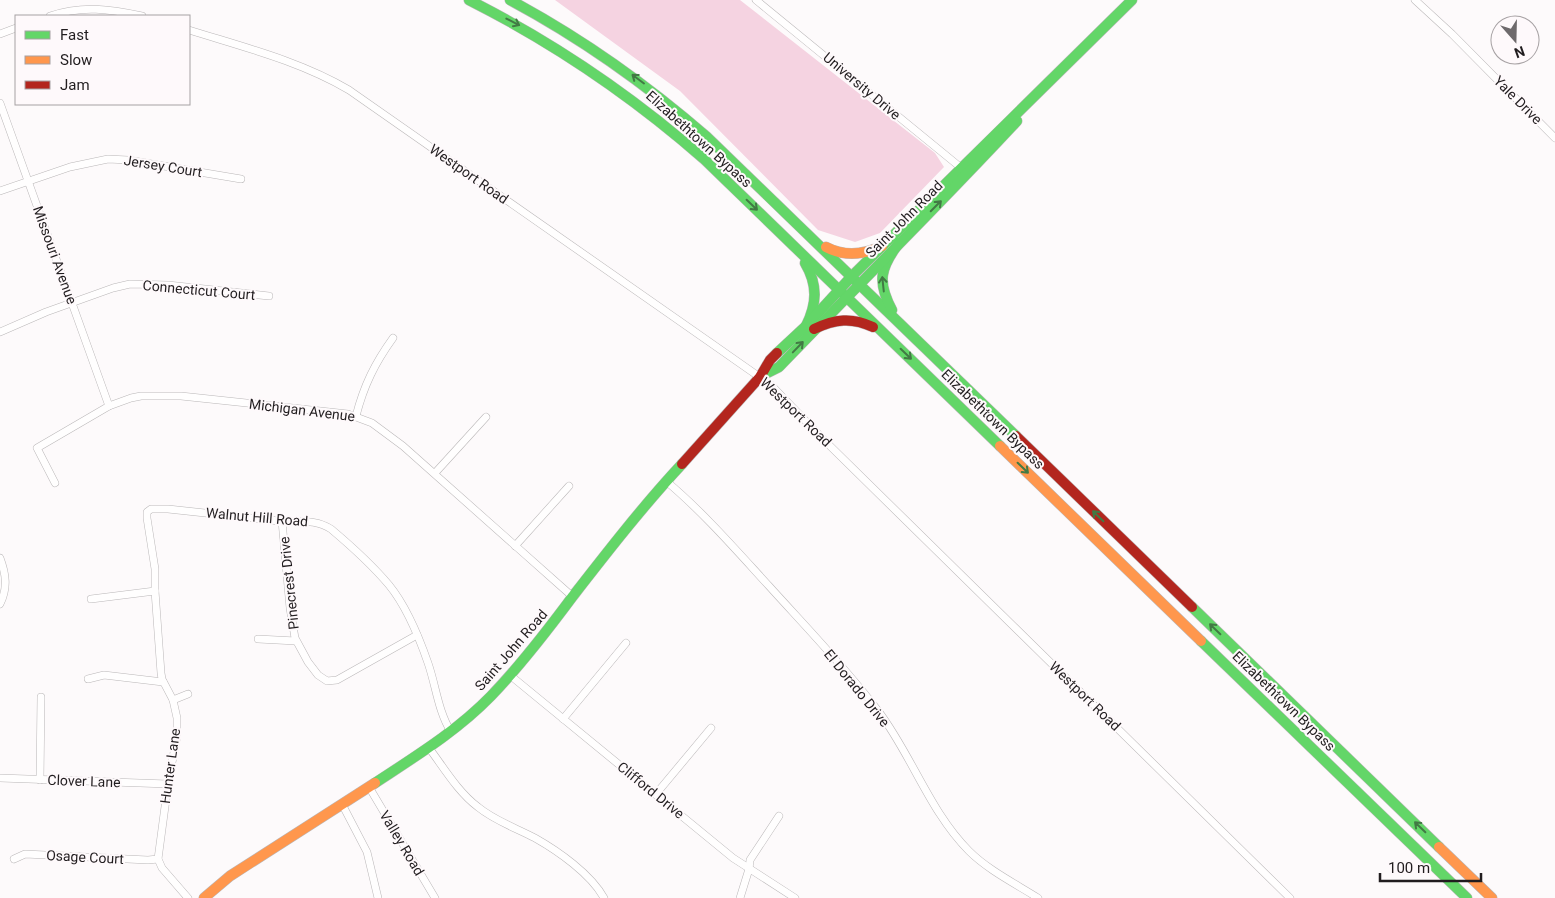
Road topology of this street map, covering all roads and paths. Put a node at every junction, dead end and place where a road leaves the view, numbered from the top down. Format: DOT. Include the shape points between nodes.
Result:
graph roads {
  1 [pos="469,0"];
  2 [pos="510,0"];
  3 [pos="756,0"];
  4 [pos="1132,0"];
  5 [pos="1415,0"];
  6 [pos="54,15"];
  7 [pos="138,15"];
  8 [pos="15,28"];
  9 [pos="190,30"];
  10 [pos="0,34"];
  11 [pos="0,103"];
  12 [pos="1555,138"];
  13 [pos="964,171"];
  14 [pos="241,179"];
  15 [pos="28,182"];
  16 [pos="0,191"];
  17 [pos="799,226"];
  18 [pos="787,239"];
  19 [pos="898,243"];
  20 [pos="882,246"];
  21 [pos="855,280"];
  22 [pos="843,293"];
  23 [pos="269,296"];
  24 [pos="72,303"];
  25 [pos="902,325"];
  26 [pos="810,328"];
  27 [pos="0,332"];
  28 [pos="393,338"];
  29 [pos="889,338"];
  30 [pos="760,377"];
  31 [pos="109,406"];
  32 [pos="356,416"];
  33 [pos="486,417"];
  34 [pos="435,473"];
  35 [pos="666,480"];
  36 [pos="55,483"];
  37 [pos="569,486"];
  38 [pos="151,509"];
  39 [pos="282,522"];
  40 [pos="515,546"];
  41 [pos="0,558"];
  42 [pos="155,591"];
  43 [pos="574,597"];
  44 [pos="90,599"];
  45 [pos="0,604"];
  46 [pos="417,635"];
  47 [pos="258,639"];
  48 [pos="296,640"];
  49 [pos="626,643"];
  50 [pos="511,676"];
  51 [pos="88,679"];
  52 [pos="163,682"];
  53 [pos="188,694"];
  54 [pos="41,697"];
  55 [pos="173,700"];
  56 [pos="563,718"];
  57 [pos="711,728"];
  58 [pos="451,732"];
  59 [pos="429,748"];
  60 [pos="0,778"];
  61 [pos="40,780"];
  62 [pos="168,784"];
  63 [pos="369,788"];
  64 [pos="656,794"];
  65 [pos="342,804"];
  66 [pos="780,816"];
  67 [pos="1435,842"];
  68 [pos="14,859"];
  69 [pos="158,859"];
  70 [pos="749,869"];
  71 [pos="188,898"];
  72 [pos="204,898"];
  73 [pos="378,898"];
  74 [pos="435,898"];
  75 [pos="604,898"];
  76 [pos="740,898"];
  77 [pos="795,898"];
  78 [pos="1038,898"];
  79 [pos="1290,898"];
  80 [pos="1465,898"];
  81 [pos="1492,898"];
  82 [pos="1498,898"];
  1 -- 18 [label="main road, Elizabethtown Bypass, one-way" via="528,29 618,88 672,130"];
  17 -- 2 [label="main road, Elizabethtown Bypass, one-way" via="707,137 652,90 592,47"];
  3 -- 13 [label="street, University Drive"];
  4 -- 13 [label="main road, Saint John Road" via="1060,72 1021,117"];
  5 -- 12 [label="street, Yale Drive"];
  6 -- 7 [label="street" via="81,9 113,9"];
  8 -- 10 [label="street"];
  9 -- 30 [label="street, Westport Road" via="290,62 341,85"];
  11 -- 15 [label="street, Missouri Avenue"];
  19 -- 13 [label="main road, Saint John Road, one-way"];
  13 -- 20 [label="main road, Saint John Road"];
  14 -- 15 [label="street, Jersey Court" via="108,159 70,167"];
  15 -- 16 [label="street, Jersey Court"];
  15 -- 24 [label="street, Missouri Avenue"];
  17 -- 20 [label="main road" via="839,253 858,254"];
  17 -- 21 [label="main road, Elizabethtown Bypass"];
  18 -- 22 [label="main road, Elizabethtown Bypass"];
  18 -- 26 [label="main road" via="807,265 815,285"];
  19 -- 21 [label="main road, Saint John Road"];
  25 -- 19 [label="main road, one-way" via="887,300 881,281 885,262"];
  20 -- 21 [label="main road, Saint John Road"];
  21 -- 22 [label="main road, Saint John Road"];
  21 -- 25 [label="main road, Elizabethtown Bypass"];
  22 -- 26 [label="main road, Saint John Road"];
  22 -- 29 [label="main road, Elizabethtown Bypass"];
  23 -- 24 [label="street, Connecticut Court" via="139,284 113,288"];
  24 -- 27 [label="street, Connecticut Court"];
  24 -- 31 [label="street, Missouri Avenue"];
  67 -- 25 [label="main road, Elizabethtown Bypass, one-way"];
  26 -- 29 [label="main road" via="833,320 852,319"];
  26 -- 30 [label="main road, Saint John Road" via="779,367"];
  28 -- 32 [label="street" via="373,368"];
  29 -- 80 [label="main road, Elizabethtown Bypass, one-way"];
  30 -- 35 [label="main road, Saint John Road"];
  30 -- 79 [label="street, Westport Road"];
  31 -- 32 [label="street, Michigan Avenue" via="131,398 162,396 276,405"];
  31 -- 36 [label="street, Michigan Avenue" via="37,448"];
  32 -- 34 [label="street, Michigan Avenue" via="382,429"];
  33 -- 34 [label="street"];
  34 -- 40 [label="street, Michigan Avenue"];
  35 -- 43 [label="main road, Saint John Road"];
  35 -- 78 [label="street, El Dorado Drive" via="744,559 861,689 890,728 960,842 988,866"];
  37 -- 40 [label="street"];
  38 -- 39 [label="street, Walnut Hill Road" via="168,508"];
  38 -- 42 [label="street, Hunter Lane" via="147,518"];
  39 -- 46 [label="street, Walnut Hill Road" via="310,521 325,525 337,534 389,585"];
  39 -- 48 [label="street, Pinecrest Drive"];
  40 -- 43 [label="street, Michigan Avenue"];
  41 -- 45 [label="street" via="6,581"];
  42 -- 44 [label="street"];
  42 -- 52 [label="street, Hunter Lane"];
  43 -- 50 [label="main road, Saint John Road"];
  46 -- 48 [label="street, Pinecrest Drive" via="332,681 318,675"];
  46 -- 58 [label="street, Walnut Hill Road" via="442,716"];
  47 -- 48 [label="street"];
  49 -- 56 [label="street"];
  50 -- 56 [label="street, Clifford Drive"];
  50 -- 58 [label="main road, Saint John Road"];
  51 -- 52 [label="street" via="104,675"];
  52 -- 55 [label="street, Hunter Lane"];
  53 -- 55 [label="street"];
  54 -- 61 [label="street"];
  55 -- 62 [label="street, Hunter Lane" via="177,736"];
  56 -- 64 [label="street, Clifford Drive"];
  57 -- 64 [label="street"];
  58 -- 59 [label="main road, Saint John Road"];
  59 -- 63 [label="main road, Saint John Road"];
  59 -- 75 [label="street" via="473,804 552,849 589,878"];
  60 -- 61 [label="street, Clover Lane"];
  61 -- 62 [label="street, Clover Lane"];
  62 -- 69 [label="street, Hunter Lane"];
  63 -- 65 [label="main road, Saint John Road"];
  63 -- 74 [label="street, Valley Road"];
  64 -- 70 [label="street, Clifford Drive"];
  65 -- 72 [label="main road, Saint John Road" via="230,876"];
  65 -- 73 [label="street" via="367,852"];
  66 -- 70 [label="street" via="750,860"];
  67 -- 81 [label="main road, Elizabethtown Bypass"];
  67 -- 82 [label="main road"];
  68 -- 69 [label="street, Osage Court" via="26,854"];
  69 -- 71 [label="street"];
  70 -- 76 [label="street"];
  70 -- 77 [label="street, Clifford Drive"];
}
